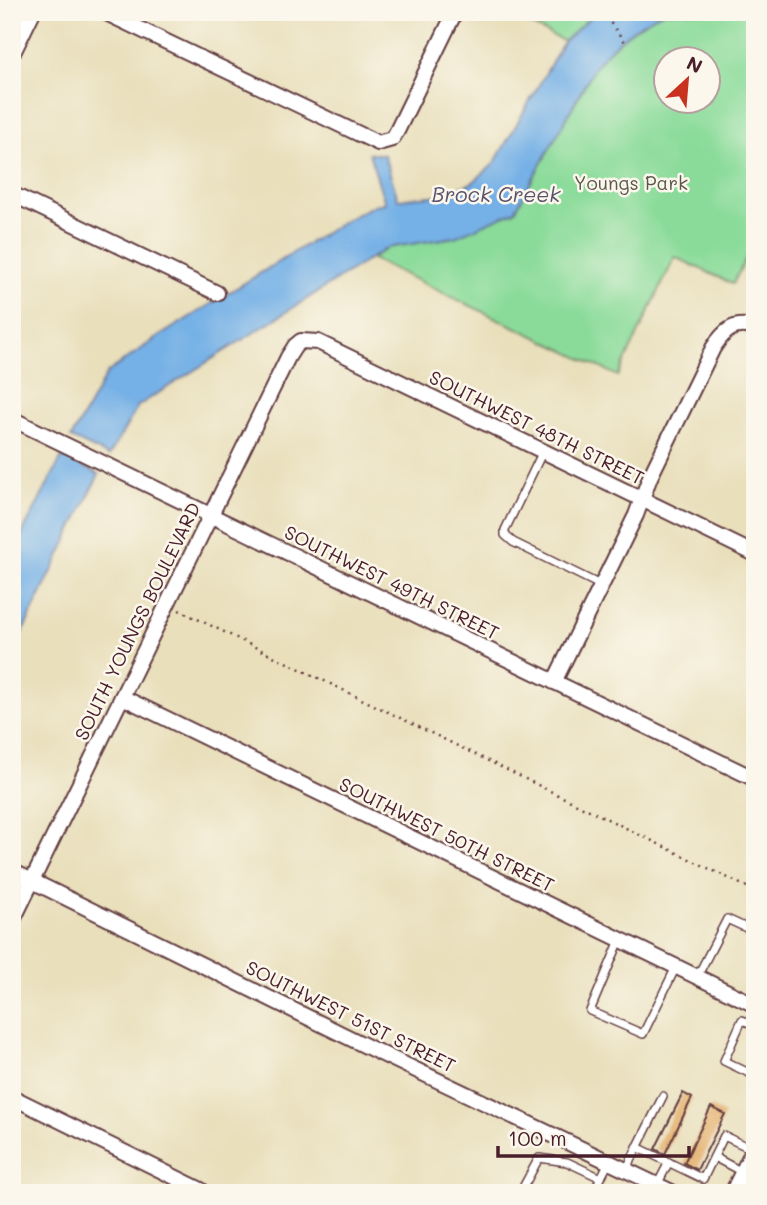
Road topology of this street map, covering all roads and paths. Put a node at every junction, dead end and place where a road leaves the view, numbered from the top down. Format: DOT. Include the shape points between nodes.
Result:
graph roads {
  1 [pos="30,12"];
  2 [pos="104,12"];
  3 [pos="455,12"];
  4 [pos="602,12"];
  5 [pos="625,42"];
  6 [pos="12,49"];
  7 [pos="12,194"];
  8 [pos="217,293"];
  9 [pos="755,328"];
  10 [pos="302,341"];
  11 [pos="12,419"];
  12 [pos="543,451"];
  13 [pos="642,500"];
  14 [pos="210,515"];
  15 [pos="755,554"];
  16 [pos="602,586"];
  17 [pos="167,604"];
  18 [pos="554,682"];
  19 [pos="122,696"];
  20 [pos="755,779"];
  21 [pos="12,871"];
  22 [pos="32,880"];
  23 [pos="755,891"];
  24 [pos="12,922"];
  25 [pos="755,932"];
  26 [pos="620,940"];
  27 [pos="676,967"];
  28 [pos="697,977"];
  29 [pos="755,1005"];
  30 [pos="755,1025"];
  31 [pos="755,1067"];
  32 [pos="663,1096"];
  33 [pos="12,1097"];
  34 [pos="576,1146"];
  35 [pos="637,1147"];
  36 [pos="755,1151"];
  37 [pos="714,1157"];
  38 [pos="568,1162"];
  39 [pos="609,1162"];
  40 [pos="668,1162"];
  41 [pos="626,1170"];
  42 [pos="745,1173"];
  43 [pos="601,1178"];
  44 [pos="657,1185"];
  45 [pos="200,1191"];
  46 [pos="520,1193"];
  47 [pos="593,1193"];
  48 [pos="674,1193"];
  49 [pos="735,1193"];
  1 -- 6 [label="main road"];
  2 -- 3 [label="street" via="368,140 386,142 397,131"];
  4 -- 5 [label="path"];
  7 -- 8 [label="street"];
  9 -- 13 [label="street" via="732,327 713,348"];
  10 -- 12 [label="street, SOUTHWEST 48TH STREET" via="318,342"];
  10 -- 14 [label="street, SOUTH YOUNGS BOULEVARD" via="288,357"];
  11 -- 14 [label="street, SOUTHWEST 49TH STREET"];
  12 -- 13 [label="street, SOUTHWEST 48TH STREET"];
  12 -- 16 [label="lane" via="505,535"];
  13 -- 15 [label="street, SOUTHWEST 48TH STREET"];
  13 -- 16 [label="street"];
  14 -- 17 [label="street, SOUTH YOUNGS BOULEVARD"];
  14 -- 18 [label="street, SOUTHWEST 49TH STREET"];
  16 -- 18 [label="street"];
  17 -- 19 [label="street, SOUTH YOUNGS BOULEVARD"];
  17 -- 23 [label="path"];
  18 -- 20 [label="street, SOUTHWEST 49TH STREET"];
  19 -- 22 [label="street, SOUTH YOUNGS BOULEVARD"];
  19 -- 26 [label="street, SOUTHWEST 50TH STREET"];
  21 -- 22 [label="street, SOUTHWEST 51ST STREET"];
  22 -- 24 [label="street, SOUTH YOUNGS BOULEVARD"];
  22 -- 34 [label="street, SOUTHWEST 51ST STREET"];
  25 -- 28 [label="lane" via="727,919"];
  26 -- 27 [label="street, SOUTHWEST 50TH STREET"];
  26 -- 27 [label="lane" via="590,1011 643,1034"];
  27 -- 28 [label="street, SOUTHWEST 50TH STREET"];
  28 -- 29 [label="street, SOUTHWEST 50TH STREET"];
  30 -- 31 [label="lane" via="742,1020 724,1060 751,1074"];
  32 -- 35 [label="lane"];
  33 -- 45 [label="street"];
  34 -- 38 [label="lane"];
  34 -- 39 [label="street, SOUTHWEST 51ST STREET"];
  35 -- 40 [label="lane"];
  35 -- 41 [label="lane"];
  36 -- 37 [label="lane" via="724,1136"];
  36 -- 42 [label="main road"];
  37 -- 40 [label="lane" via="704,1179"];
  37 -- 42 [label="lane"];
  38 -- 43 [label="lane"];
  38 -- 46 [label="lane" via="539,1158"];
  39 -- 41 [label="street, SOUTHWEST 51ST STREET"];
  39 -- 43 [label="lane"];
  40 -- 44 [label="lane"];
  41 -- 44 [label="street, SOUTHWEST 51ST STREET"];
  42 -- 49 [label="main road"];
  43 -- 47 [label="lane"];
  44 -- 48 [label="street, SOUTHWEST 51ST STREET"];
}
